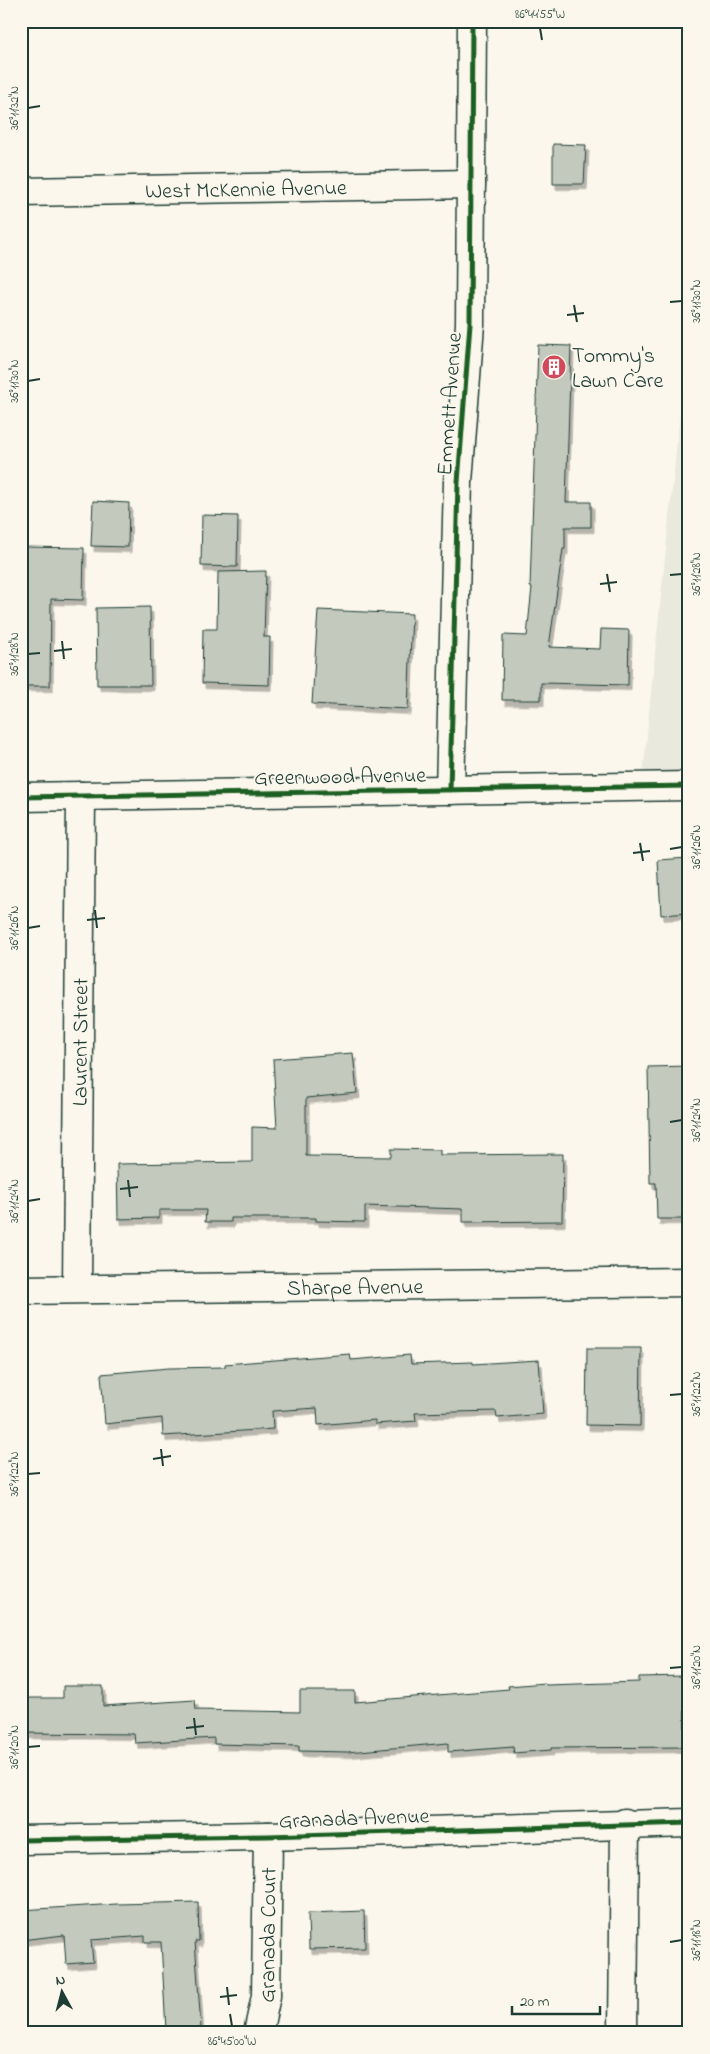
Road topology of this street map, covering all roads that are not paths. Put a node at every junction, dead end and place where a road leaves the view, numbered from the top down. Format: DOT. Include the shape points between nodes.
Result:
graph roads {
  1 [pos="472,21"];
  2 [pos="471,184"];
  3 [pos="21,192"];
  4 [pos="689,786"];
  5 [pos="450,790"];
  6 [pos="81,796"];
  7 [pos="21,797"];
  8 [pos="689,1282"];
  9 [pos="78,1288"];
  10 [pos="21,1290"];
  11 [pos="625,1823"];
  12 [pos="689,1823"];
  13 [pos="268,1836"];
  14 [pos="21,1840"];
  15 [pos="258,2033"];
  16 [pos="622,2033"];
  1 -- 2 [label="street, Emmett Avenue"];
  2 -- 3 [label="street, West McKennie Avenue"];
  2 -- 5 [label="street, Emmett Avenue" via="470,324 458,482"];
  4 -- 5 [label="street, Greenwood Avenue"];
  5 -- 6 [label="street, Greenwood Avenue"];
  6 -- 7 [label="street, Greenwood Avenue"];
  6 -- 9 [label="street, Laurent Street"];
  8 -- 9 [label="street, Sharpe Avenue"];
  9 -- 10 [label="street, Sharpe Avenue"];
  11 -- 12 [label="street, Granada Avenue"];
  11 -- 13 [label="street, Granada Avenue"];
  11 -- 16 [label="street"];
  13 -- 14 [label="street, Granada Avenue"];
  13 -- 15 [label="street, Granada Court" via="266,1996"];
}
